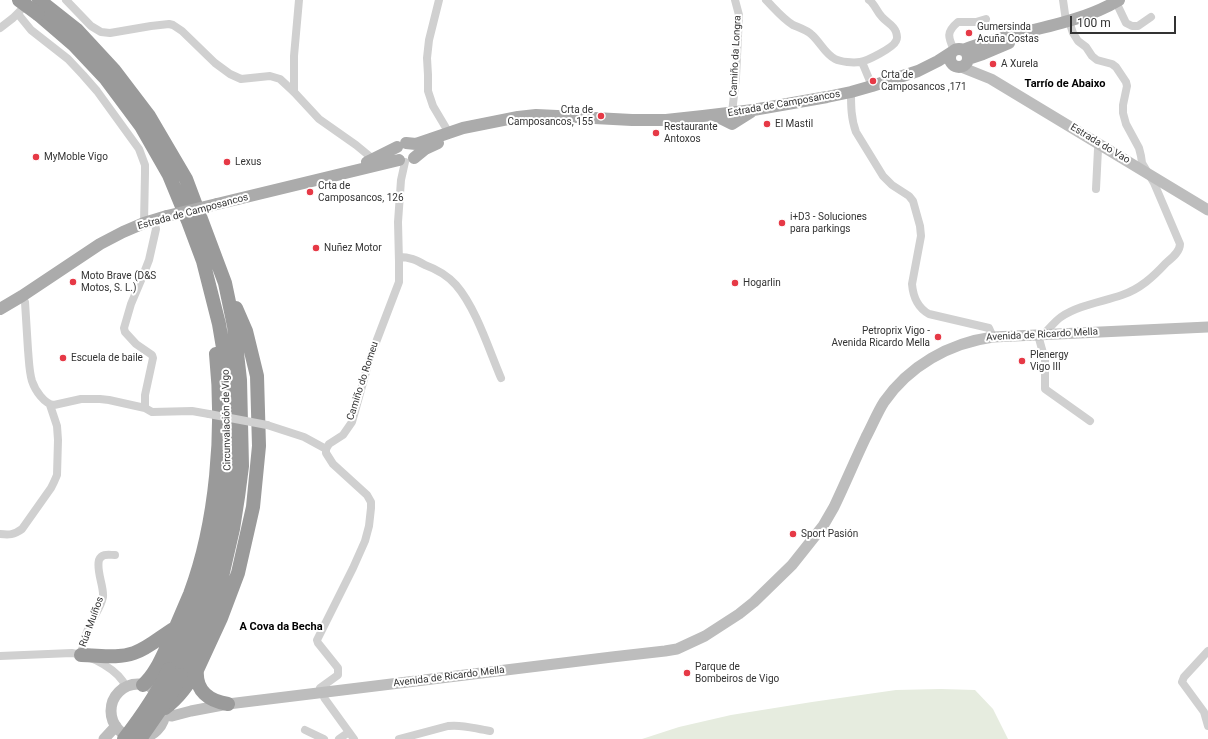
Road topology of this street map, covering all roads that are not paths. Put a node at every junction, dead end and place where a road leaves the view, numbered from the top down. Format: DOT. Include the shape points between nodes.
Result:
graph roads {
  1 [pos="66,0"];
  2 [pos="299,0"];
  3 [pos="439,0"];
  4 [pos="735,0"];
  5 [pos="766,0"];
  6 [pos="869,0"];
  7 [pos="1063,0"];
  8 [pos="1117,1"];
  9 [pos="41,6"];
  10 [pos="19,8"];
  11 [pos="1150,17"];
  12 [pos="986,19"];
  13 [pos="1067,21"];
  14 [pos="0,28"];
  15 [pos="1042,29"];
  16 [pos="962,59"];
  17 [pos="862,62"];
  18 [pos="991,79"];
  19 [pos="872,86"];
  20 [pos="294,92"];
  21 [pos="851,92"];
  22 [pos="732,119"];
  23 [pos="480,125"];
  24 [pos="449,132"];
  25 [pos="1100,144"];
  26 [pos="402,145"];
  27 [pos="371,157"];
  28 [pos="406,160"];
  29 [pos="1149,174"];
  30 [pos="334,176"];
  31 [pos="1096,189"];
  32 [pos="1208,210"];
  33 [pos="149,221"];
  34 [pos="399,257"];
  35 [pos="203,261"];
  36 [pos="225,284"];
  37 [pos="22,296"];
  38 [pos="0,309"];
  39 [pos="1208,327"];
  40 [pos="1041,334"];
  41 [pos="993,337"];
  42 [pos="501,378"];
  43 [pos="50,405"];
  44 [pos="145,408"];
  45 [pos="1090,421"];
  46 [pos="326,449"];
  47 [pos="821,522"];
  48 [pos="0,534"];
  49 [pos="115,555"];
  50 [pos="796,561"];
  51 [pos="762,584"];
  52 [pos="726,622"];
  53 [pos="175,628"];
  54 [pos="1208,651"];
  55 [pos="81,655"];
  56 [pos="0,656"];
  57 [pos="197,670"];
  58 [pos="175,672"];
  59 [pos="143,685"];
  60 [pos="126,687"];
  61 [pos="322,693"];
  62 [pos="228,704"];
  63 [pos="165,712"];
  64 [pos="116,726"];
  65 [pos="1208,726"];
  66 [pos="305,730"];
  67 [pos="490,731"];
  68 [pos="349,732"];
  69 [pos="104,739"];
  70 [pos="124,739"];
  71 [pos="140,739"];
  72 [pos="324,739"];
  73 [pos="339,739"];
  74 [pos="354,739"];
  75 [pos="398,739"];
  1 -- 20 [label="street" via="91,26 105,33 173,24 230,74 241,78 275,77"];
  2 -- 20 [label="street"];
  3 -- 24 [label="street" via="429,40 428,91 433,106"];
  4 -- 22 [label="street, Camiño da Longra" via="739,15"];
  5 -- 17 [label="street" via="783,17 813,36 835,59"];
  6 -- 17 [label="street" via="878,13 894,27 897,39 882,52"];
  7 -- 13 [label="street"];
  8 -- 11 [label="street" via="1128,25 1138,26"];
  8 -- 13 [label="main road, Estrada de Camposancos"];
  9 -- 10 [label="highway, Circunvalación de Vigo, bridge"];
  9 -- 35 [label="highway, Circunvalación de Vigo" via="106,79 141,126 169,175"];
  9 -- 36 [label="highway, Circunvalación de Vigo" via="77,30 114,70 150,116 186,179"];
  10 -- 14 [label="street"];
  10 -- 33 [label="street" via="31,30 68,59 97,91 139,149 145,165"];
  12 -- 16 [label="street" via="958,22 949,32 949,37"];
  13 -- 15 [label="main road, Estrada de Camposancos"];
  13 -- 29 [label="street" via="1078,41 1092,56 1116,67 1126,82 1123,113 1139,148 1142,163"];
  15 -- 16 [label="main road, Estrada de Camposancos" via="983,54"];
  15 -- 16 [label="main road, Estrada de Camposancos" via="1011,35"];
  16 -- 18 [label="main road, Estrada do Vao"];
  16 -- 18 [label="main road, Estrada do Vao"];
  16 -- 19 [label="main road, Estrada de Camposancos" via="938,61 918,71"];
  17 -- 19 [label="street"];
  18 -- 25 [label="main road, Estrada do Vao"];
  19 -- 21 [label="main road, Estrada de Camposancos"];
  20 -- 27 [label="street" via="319,119"];
  21 -- 22 [label="main road, Estrada de Camposancos" via="754,110"];
  21 -- 41 [label="street" via="856,132 883,176 913,201 921,236 912,284 919,307 929,314 989,328"];
  22 -- 23 [label="main road, Estrada de Camposancos" via="714,115 657,120 536,115"];
  23 -- 24 [label="main road, Estrada de Camposancos"];
  23 -- 28 [label="main road, Estrada de Camposancos" via="451,136"];
  24 -- 26 [label="main road, Estrada de Camposancos" via="416,144"];
  25 -- 29 [label="main road, Estrada do Vao"];
  25 -- 31 [label="street"];
  26 -- 27 [label="main road, Estrada de Camposancos"];
  26 -- 28 [label="main road" via="395,152"];
  26 -- 28 [label="main road" via="412,145 415,151"];
  27 -- 30 [label="main road, Estrada de Camposancos"];
  28 -- 30 [label="main road, Estrada de Camposancos"];
  28 -- 34 [label="street, Camiño do Romeu" via="399,206"];
  29 -- 32 [label="main road, Estrada do Vao"];
  29 -- 40 [label="street" via="1180,244 1177,254 1143,284 1123,295 1060,317"];
  30 -- 33 [label="main road, Estrada de Camposancos, bridge"];
  33 -- 37 [label="main road, Estrada de Camposancos" via="100,244"];
  33 -- 44 [label="street" via="156,229 149,260 124,328 136,344 152,355"];
  34 -- 42 [label="street" via="408,257 429,266 456,285 472,310"];
  34 -- 46 [label="street, Camiño do Romeu" via="397,290 370,358 352,422 343,435"];
  35 -- 53 [label="highway" via="201,272 213,323 217,368 219,423 216,474 204,547 190,593"];
  35 -- 58 [label="highway, Circunvalación de Vigo" via="219,324 228,377 229,452 220,529 212,562"];
  36 -- 57 [label="highway" via="246,331 257,376 259,446 253,507 238,573"];
  36 -- 58 [label="highway, Circunvalación de Vigo" via="234,326 240,380 242,466 233,529 221,581 200,635"];
  37 -- 38 [label="main road, Estrada de Camposancos"];
  37 -- 43 [label="street" via="25,302 32,382"];
  39 -- 40 [label="main road, Avenida de Ricardo Mella"];
  40 -- 41 [label="main road, Avenida de Ricardo Mella"];
  40 -- 45 [label="street" via="1045,360 1045,389"];
  41 -- 47 [label="main road, Avenida de Ricardo Mella" via="949,348 932,357 894,389 884,403 848,476 840,485"];
  43 -- 44 [label="street" via="81,399 100,399"];
  43 -- 48 [label="street" via="57,426 57,475 22,528 11,535"];
  44 -- 46 [label="street, bridge" via="158,413 192,411 267,425 304,437"];
  46 -- 61 [label="street" via="333,464 367,495 371,508 365,541 318,637 318,643 338,668 338,675 320,688"];
  47 -- 50 [label="main road, Avenida de Ricardo Mella"];
  47 -- 51 [label="main road, Avenida de Ricardo Mella"];
  49 -- 55 [label="street, Rúa Muíños" via="106,555 100,559 102,599 86,633"];
  50 -- 51 [label="main road"];
  50 -- 52 [label="main road, Avenida de Ricardo Mella" via="761,596"];
  51 -- 52 [label="main road, Avenida de Ricardo Mella"];
  52 -- 61 [label="main road, Avenida de Ricardo Mella" via="705,636 665,651"];
  53 -- 55 [label="highway" via="135,653 111,657"];
  53 -- 59 [label="highway" via="155,670"];
  54 -- 65 [label="street" via="1182,682 1204,712"];
  55 -- 56 [label="street"];
  55 -- 60 [label="street" via="112,670"];
  57 -- 62 [label="highway" via="197,684 203,692 212,699"];
  57 -- 63 [label="highway"];
  58 -- 70 [label="highway, Circunvalación de Vigo, bridge" via="162,684"];
  58 -- 71 [label="highway, Circunvalación de Vigo, bridge" via="164,705"];
  59 -- 60 [label="main road"];
  59 -- 63 [label="main road" via="158,693 164,702"];
  60 -- 64 [label="main road" via="112,704 112,716"];
  61 -- 62 [label="main road, Avenida de Ricardo Mella"];
  61 -- 68 [label="street"];
  62 -- 63 [label="main road, Avenida de Ricardo Mella" via="172,716"];
  63 -- 64 [label="main road" via="161,726 147,737 130,737"];
  64 -- 69 [label="main road"];
  66 -- 72 [label="street"];
  67 -- 75 [label="street" via="455,725"];
  68 -- 73 [label="street"];
  68 -- 74 [label="street"];
}
